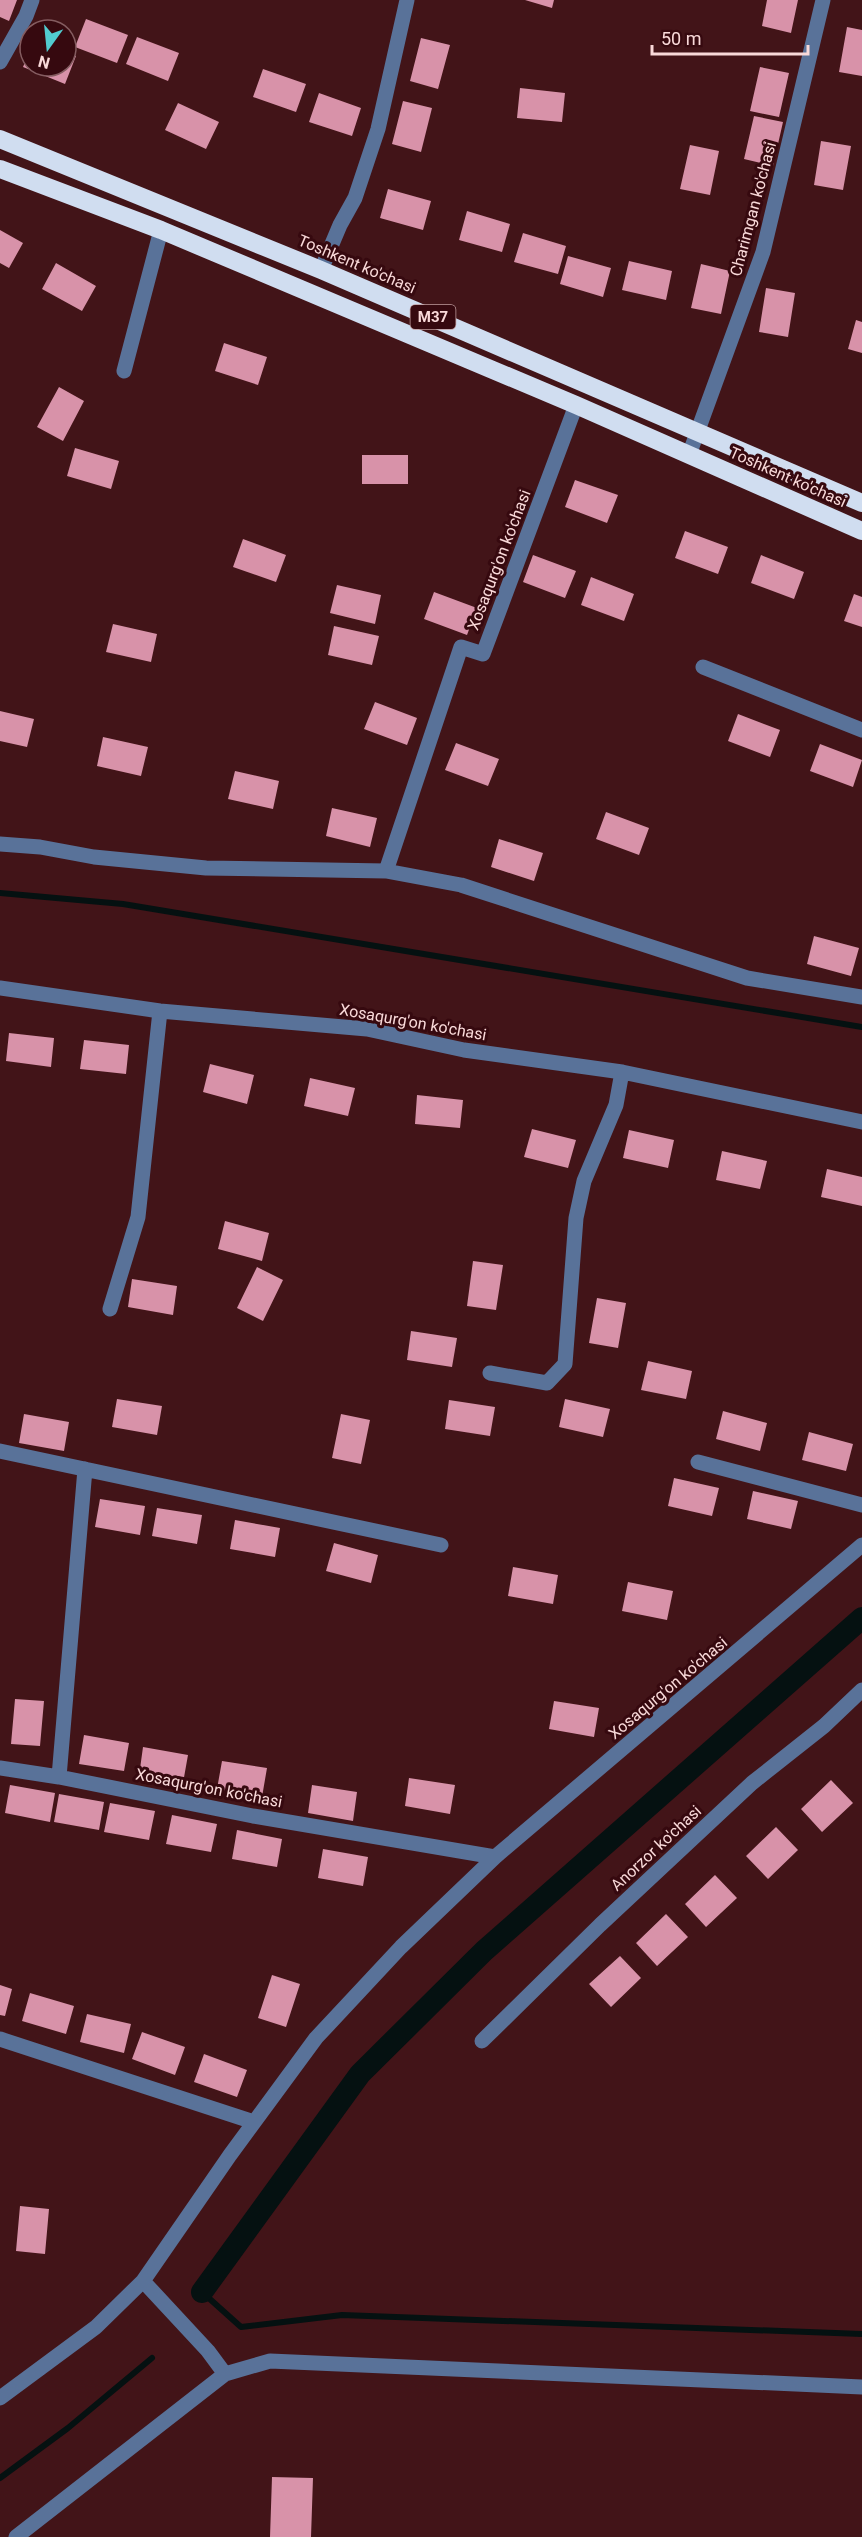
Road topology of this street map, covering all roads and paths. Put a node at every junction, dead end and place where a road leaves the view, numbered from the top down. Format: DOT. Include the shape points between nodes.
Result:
graph roads {
  1 [pos="32,0"];
  2 [pos="407,0"];
  3 [pos="823,0"];
  4 [pos="0,62"];
  5 [pos="0,139"];
  6 [pos="0,169"];
  7 [pos="161,230"];
  8 [pos="321,270"];
  9 [pos="124,371"];
  10 [pos="576,405"];
  11 [pos="699,431"];
  12 [pos="689,455"];
  13 [pos="862,503"];
  14 [pos="862,531"];
  15 [pos="703,667"];
  16 [pos="862,730"];
  17 [pos="0,844"];
  18 [pos="386,871"];
  19 [pos="0,988"];
  20 [pos="862,997"];
  21 [pos="160,1011"];
  22 [pos="622,1072"];
  23 [pos="862,1122"];
  24 [pos="110,1310"];
  25 [pos="490,1373"];
  26 [pos="0,1451"];
  27 [pos="698,1462"];
  28 [pos="85,1469"];
  29 [pos="862,1505"];
  30 [pos="441,1545"];
  31 [pos="862,1545"];
  32 [pos="862,1690"];
  33 [pos="0,1768"];
  34 [pos="59,1777"];
  35 [pos="495,1857"];
  36 [pos="0,2039"];
  37 [pos="482,2041"];
  38 [pos="254,2121"];
  39 [pos="143,2281"];
  40 [pos="225,2374"];
  41 [pos="862,2388"];
  42 [pos="0,2398"];
  43 [pos="16,2537"];
  1 -- 4 [label="street"];
  2 -- 8 [label="street" via="378,129 355,198"];
  3 -- 11 [label="street, Charimgan ko'chasi" via="763,252"];
  5 -- 8 [label="highway, Toshkent ko'chasi / M37"];
  6 -- 7 [label="highway, Toshkent ko'chasi / M37"];
  7 -- 9 [label="street"];
  7 -- 10 [label="highway, Toshkent ko'chasi / M37"];
  8 -- 11 [label="highway, Toshkent ko'chasi / M37"];
  10 -- 12 [label="highway, Toshkent ko'chasi / M37"];
  10 -- 18 [label="street, Xosaqurg'on ko'chasi" via="483,654 461,647"];
  11 -- 12 [label="street, Charimgan ko'chasi"];
  11 -- 13 [label="highway, Toshkent ko'chasi / M37"];
  12 -- 14 [label="highway, Toshkent ko'chasi / M37"];
  15 -- 16 [label="street"];
  17 -- 18 [label="street" via="206,868"];
  18 -- 20 [label="street" via="461,885 747,978"];
  19 -- 21 [label="street, Xosaqurg'on ko'chasi"];
  21 -- 22 [label="street, Xosaqurg'on ko'chasi" via="367,1029 464,1050"];
  21 -- 24 [label="street" via="138,1217"];
  22 -- 23 [label="street, Xosaqurg'on ko'chasi"];
  22 -- 25 [label="street" via="616,1105 584,1181 576,1218 565,1364 547,1383"];
  26 -- 28 [label="street"];
  27 -- 29 [label="street"];
  28 -- 30 [label="street"];
  28 -- 34 [label="street"];
  31 -- 35 [label="street, Xosaqurg'on ko'chasi"];
  32 -- 37 [label="street, Anorzor ko'chasi" via="752,1784"];
  33 -- 34 [label="street, Xosaqurg'on ko'chasi"];
  34 -- 35 [label="street, Xosaqurg'on ko'chasi" via="254,1816"];
  35 -- 38 [label="street, Xosaqurg'on ko'chasi" via="401,1947 316,2038"];
  36 -- 38 [label="street"];
  38 -- 39 [label="street, Xosaqurg'on ko'chasi"];
  39 -- 40 [label="street"];
  39 -- 42 [label="street, Xosaqurg'on ko'chasi" via="96,2327"];
  40 -- 41 [label="street" via="270,2361"];
  40 -- 43 [label="street"];
}
